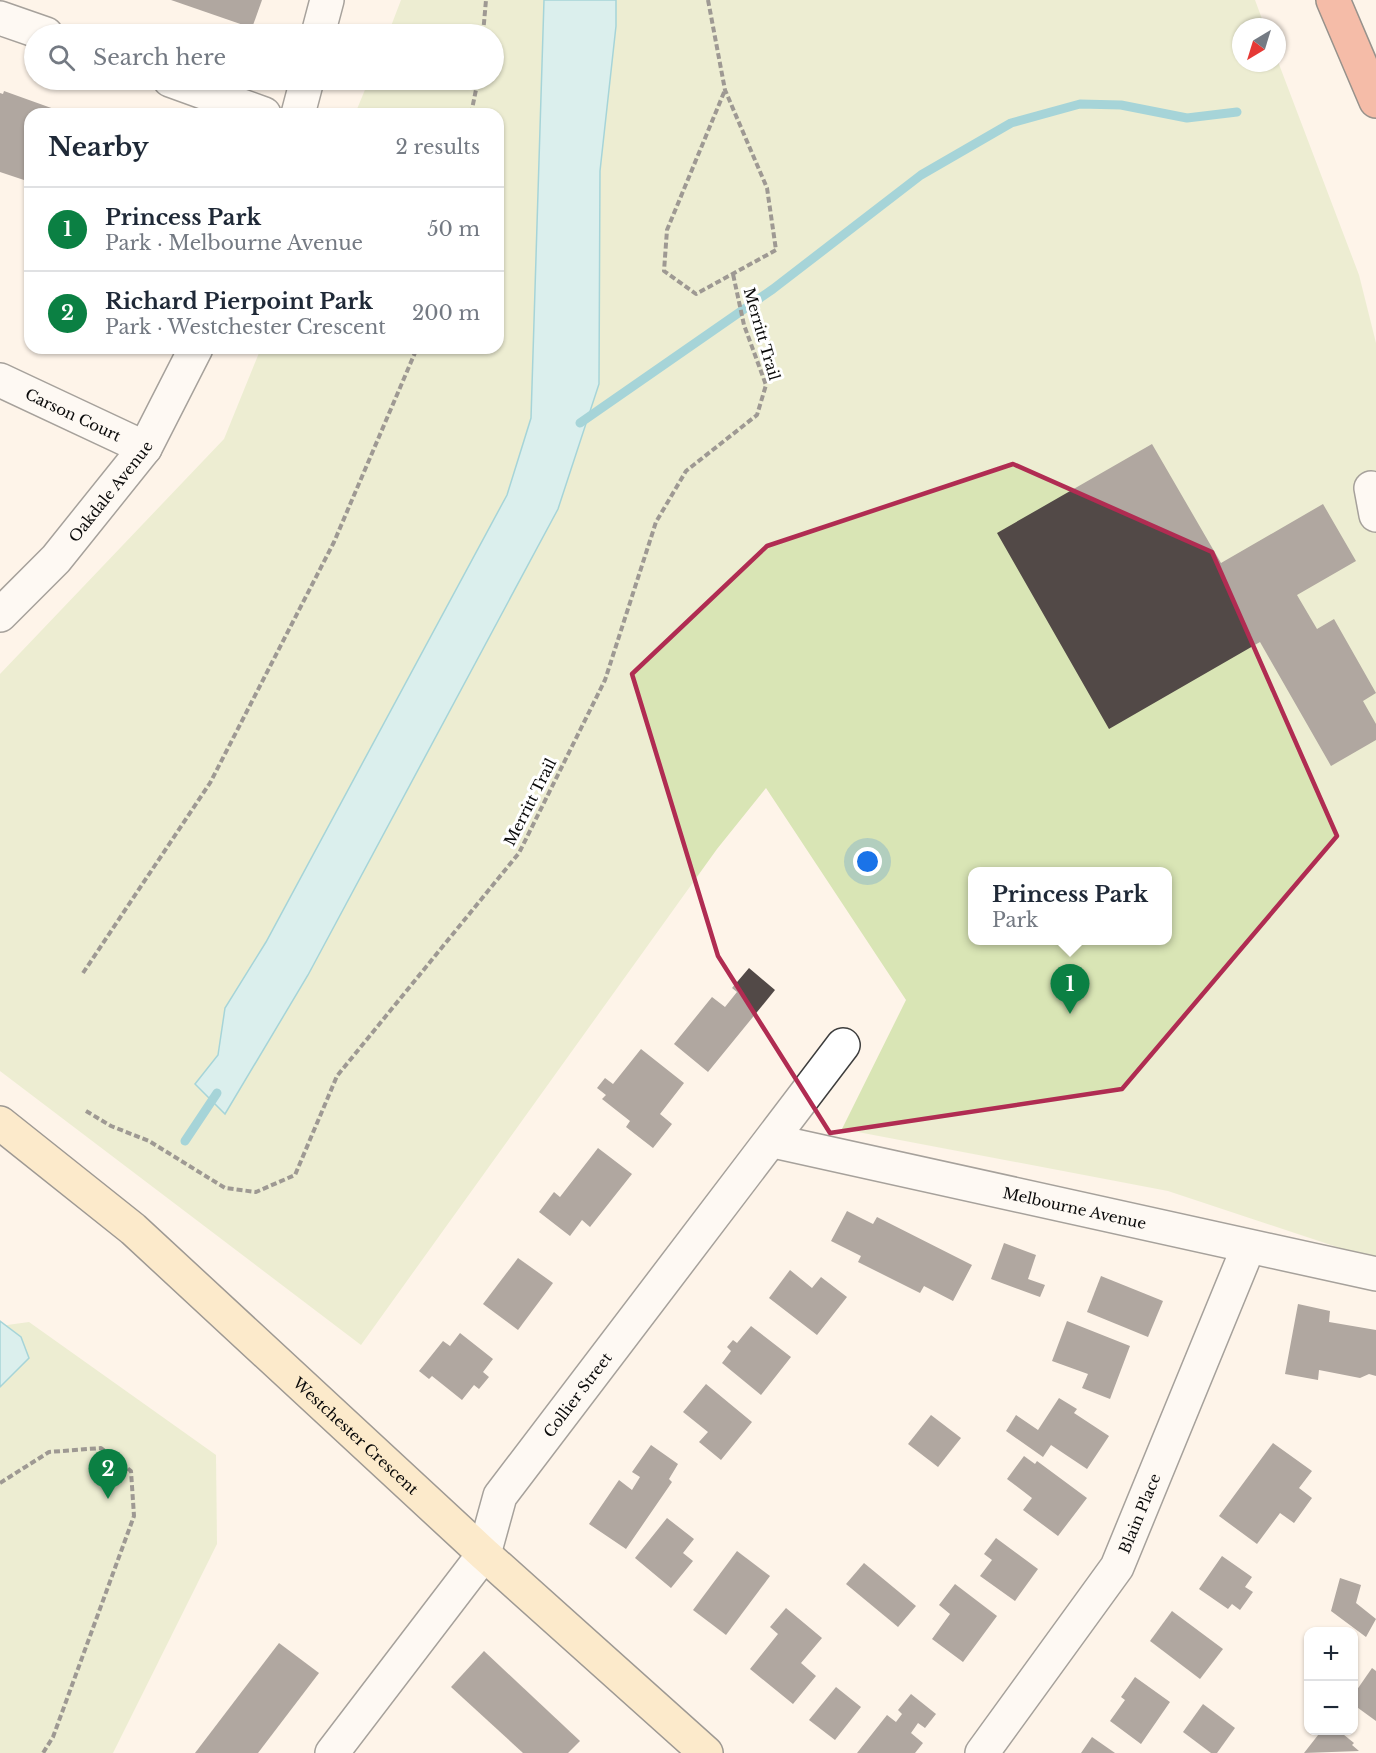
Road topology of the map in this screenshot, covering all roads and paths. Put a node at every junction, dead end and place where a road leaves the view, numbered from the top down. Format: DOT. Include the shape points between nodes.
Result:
graph roads {
  1 [pos="327,0"];
  2 [pos="486,0"];
  3 [pos="708,0"];
  4 [pos="1333,0"];
  5 [pos="0,18"];
  6 [pos="321,24"];
  7 [pos="484,24"];
  8 [pos="24,26"];
  9 [pos="1358,62"];
  10 [pos="198,90"];
  11 [pos="304,90"];
  12 [pos="476,90"];
  13 [pos="725,90"];
  14 [pos="1376,101"];
  15 [pos="247,108"];
  16 [pos="300,108"];
  17 [pos="472,108"];
  18 [pos="1376,121"];
  19 [pos="733,274"];
  20 [pos="193,354"];
  21 [pos="414,354"];
  22 [pos="0,380"];
  23 [pos="145,448"];
  24 [pos="0,615"];
  25 [pos="83,973"];
  26 [pos="843,1045"];
  27 [pos="86,1111"];
  28 [pos="0,1123"];
  29 [pos="773,1141"];
  30 [pos="1248,1248"];
  31 [pos="1376,1274"];
  32 [pos="0,1483"];
  33 [pos="484,1554"];
  34 [pos="44,1753"];
  35 [pos="332,1753"];
  36 [pos="706,1753"];
  37 [pos="982,1753"];
  1 -- 6 [label="street"];
  2 -- 7 [label="path"];
  3 -- 13 [label="path"];
  4 -- 9 [label="highway"];
  5 -- 8 [label="street"];
  9 -- 14 [label="highway"];
  9 -- 18 [label="highway"];
  10 -- 15 [label="street"];
  11 -- 16 [label="street"];
  12 -- 17 [label="path"];
  13 -- 19 [label="path" via="766,188 776,250"];
  13 -- 19 [label="path" via="667,230 664,271 696,294"];
  19 -- 27 [label="path, Merritt Trail" via="744,325 766,385 757,415 686,471 656,522 605,680 519,853 337,1076 295,1175 256,1192 225,1188 149,1140 111,1126"];
  20 -- 23 [label="street, Oakdale Avenue"];
  21 -- 25 [label="path" via="334,542 210,783"];
  22 -- 23 [label="street, Carson Court"];
  23 -- 24 [label="street, Oakdale Avenue" via="56,559"];
  26 -- 29 [label="street, Collier Street"];
  28 -- 33 [label="main road, Westchester Crescent" via="133,1229"];
  29 -- 30 [label="street, Melbourne Avenue"];
  29 -- 33 [label="street, Collier Street" via="500,1496"];
  30 -- 31 [label="street, Melbourne Avenue"];
  30 -- 37 [label="street, Blain Place" via="1117,1567"];
  32 -- 34 [label="path" via="49,1452 101,1448 131,1471 134,1516"];
  33 -- 35 [label="street, Collier Street"];
  33 -- 36 [label="main road, Westchester Crescent"];
}
